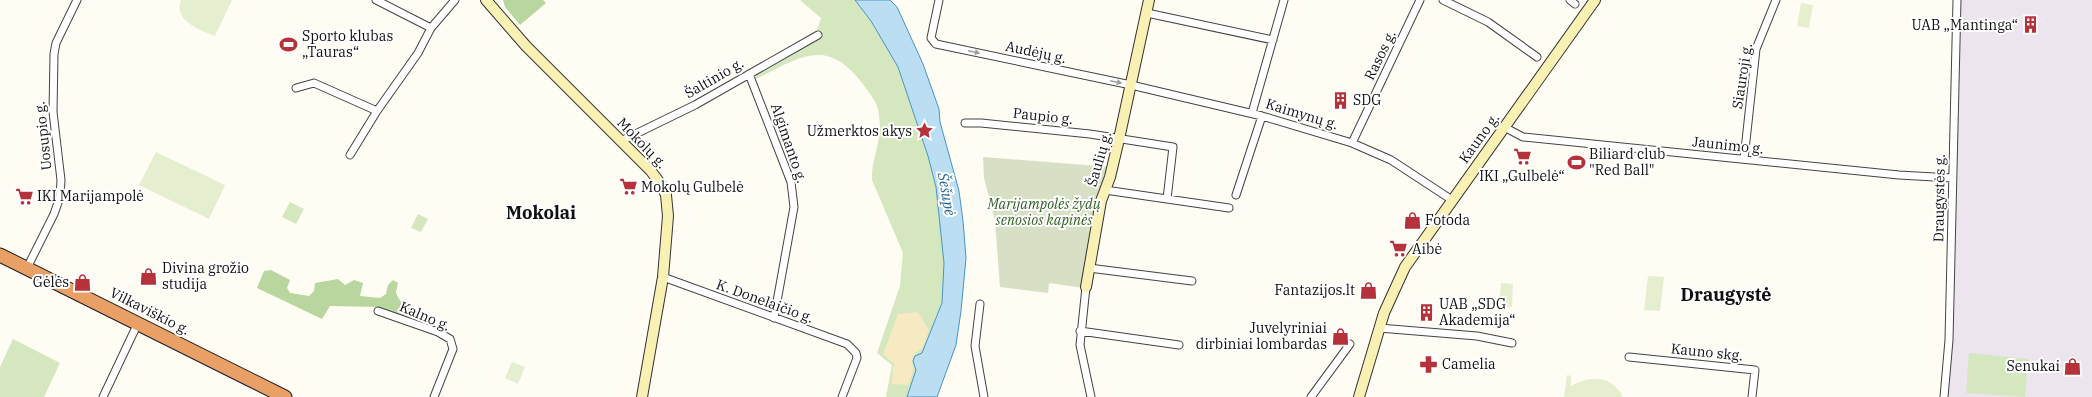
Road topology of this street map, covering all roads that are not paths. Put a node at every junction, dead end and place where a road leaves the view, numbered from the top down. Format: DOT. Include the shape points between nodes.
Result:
graph roads {
  1 [pos="77,0"];
  2 [pos="376,0"];
  3 [pos="455,0"];
  4 [pos="486,0"];
  5 [pos="939,0"];
  6 [pos="1149,0"];
  7 [pos="1284,0"];
  8 [pos="1420,0"];
  9 [pos="1442,0"];
  10 [pos="1595,0"];
  11 [pos="1776,0"];
  12 [pos="1957,0"];
  13 [pos="1147,13"];
  14 [pos="431,28"];
  15 [pos="818,35"];
  16 [pos="1273,40"];
  17 [pos="1537,57"];
  18 [pos="749,74"];
  19 [pos="1131,85"];
  20 [pos="296,88"];
  21 [pos="377,111"];
  22 [pos="1252,113"];
  23 [pos="1262,116"];
  24 [pos="965,123"];
  25 [pos="1504,127"];
  26 [pos="1119,139"];
  27 [pos="621,141"];
  28 [pos="1352,144"];
  29 [pos="350,155"];
  30 [pos="1744,159"];
  31 [pos="1952,178"];
  32 [pos="1105,190"];
  33 [pos="1236,195"];
  34 [pos="1167,199"];
  35 [pos="1452,200"];
  36 [pos="1229,208"];
  37 [pos="0,255"];
  38 [pos="27,268"];
  39 [pos="1089,268"];
  40 [pos="663,277"];
  41 [pos="1192,281"];
  42 [pos="1086,287"];
  43 [pos="980,304"];
  44 [pos="378,311"];
  45 [pos="774,318"];
  46 [pos="138,324"];
  47 [pos="1379,328"];
  48 [pos="1080,331"];
  49 [pos="1512,343"];
  50 [pos="1350,344"];
  51 [pos="1179,345"];
  52 [pos="1629,357"];
  53 [pos="104,397"];
  54 [pos="285,397"];
  55 [pos="434,397"];
  56 [pos="642,397"];
  57 [pos="842,397"];
  58 [pos="984,397"];
  59 [pos="1092,397"];
  60 [pos="1311,397"];
  61 [pos="1359,397"];
  62 [pos="1752,397"];
  63 [pos="1944,397"];
  1 -- 38 [label="street, Uosupio g." via="56,43 54,54 52,112 61,180 60,197"];
  2 -- 14 [label="street"];
  3 -- 14 [label="street"];
  4 -- 27 [label="main road, Mokolų g." via="526,46"];
  5 -- 19 [label="street, Audėjų g., one-way" via="931,38 936,47"];
  6 -- 13 [label="main road, Šaulių g."];
  7 -- 16 [label="street"];
  8 -- 28 [label="street, Rasos g."];
  9 -- 17 [label="street" via="1488,22"];
  10 -- 25 [label="main road, Kauno g."];
  11 -- 30 [label="street, Siauroji g." via="1756,49"];
  12 -- 31 [label="street, Draugystės g."];
  13 -- 16 [label="street"];
  13 -- 19 [label="main road, Šaulių g."];
  14 -- 21 [label="street" via="418,53"];
  15 -- 18 [label="street, Šaltinio g."];
  16 -- 22 [label="street"];
  18 -- 27 [label="street, Šaltinio g." via="668,120"];
  18 -- 45 [label="street, Algimanto g." via="791,182 794,207"];
  19 -- 22 [label="street, Kaimynų g."];
  19 -- 26 [label="main road, Šaulių g."];
  20 -- 21 [label="street" via="314,83"];
  21 -- 29 [label="street"];
  22 -- 23 [label="street, Kaimynų g."];
  23 -- 28 [label="street, Kaimynų g."];
  23 -- 33 [label="street"];
  24 -- 26 [label="street, Paupio g." via="1082,133"];
  25 -- 30 [label="street, Jaunimo g." via="1523,137"];
  25 -- 35 [label="main road, Kauno g."];
  26 -- 32 [label="main road, Šaulių g."];
  26 -- 34 [label="street, Paupio g." via="1173,147"];
  27 -- 40 [label="main road, Mokolų g." via="657,178 666,195 668,216"];
  28 -- 35 [label="street, Kaimynų g." via="1408,169"];
  30 -- 31 [label="street, Jaunimo g." via="1906,176"];
  31 -- 63 [label="street, Draugystės g." via="1949,340"];
  32 -- 34 [label="street"];
  32 -- 39 [label="main road, Šaulių g."];
  34 -- 36 [label="street"];
  35 -- 47 [label="main road, Kauno g." via="1405,267"];
  37 -- 38 [label="highway, Vilkaviškio g."];
  38 -- 46 [label="highway, Vilkaviškio g."];
  39 -- 41 [label="street"];
  39 -- 42 [label="main road, Šaulių g."];
  40 -- 45 [label="street, K. Donelaičio g."];
  40 -- 56 [label="main road, Mokolų g."];
  42 -- 48 [label="street, Šaulių g."];
  43 -- 58 [label="street" via="975,346"];
  44 -- 55 [label="street, Kalno g." via="438,332 450,339 453,349"];
  45 -- 57 [label="street, K. Donelaičio g." via="846,344 856,353 855,363"];
  46 -- 53 [label="street"];
  46 -- 54 [label="highway, Vilkaviškio g."];
  47 -- 49 [label="street" via="1477,336"];
  47 -- 61 [label="main road, Kauno g."];
  48 -- 51 [label="street"];
  48 -- 59 [label="street, Šaulių g." via="1080,345"];
  50 -- 60 [label="street"];
  52 -- 62 [label="street, Kauno skg." via="1755,370"];
}
